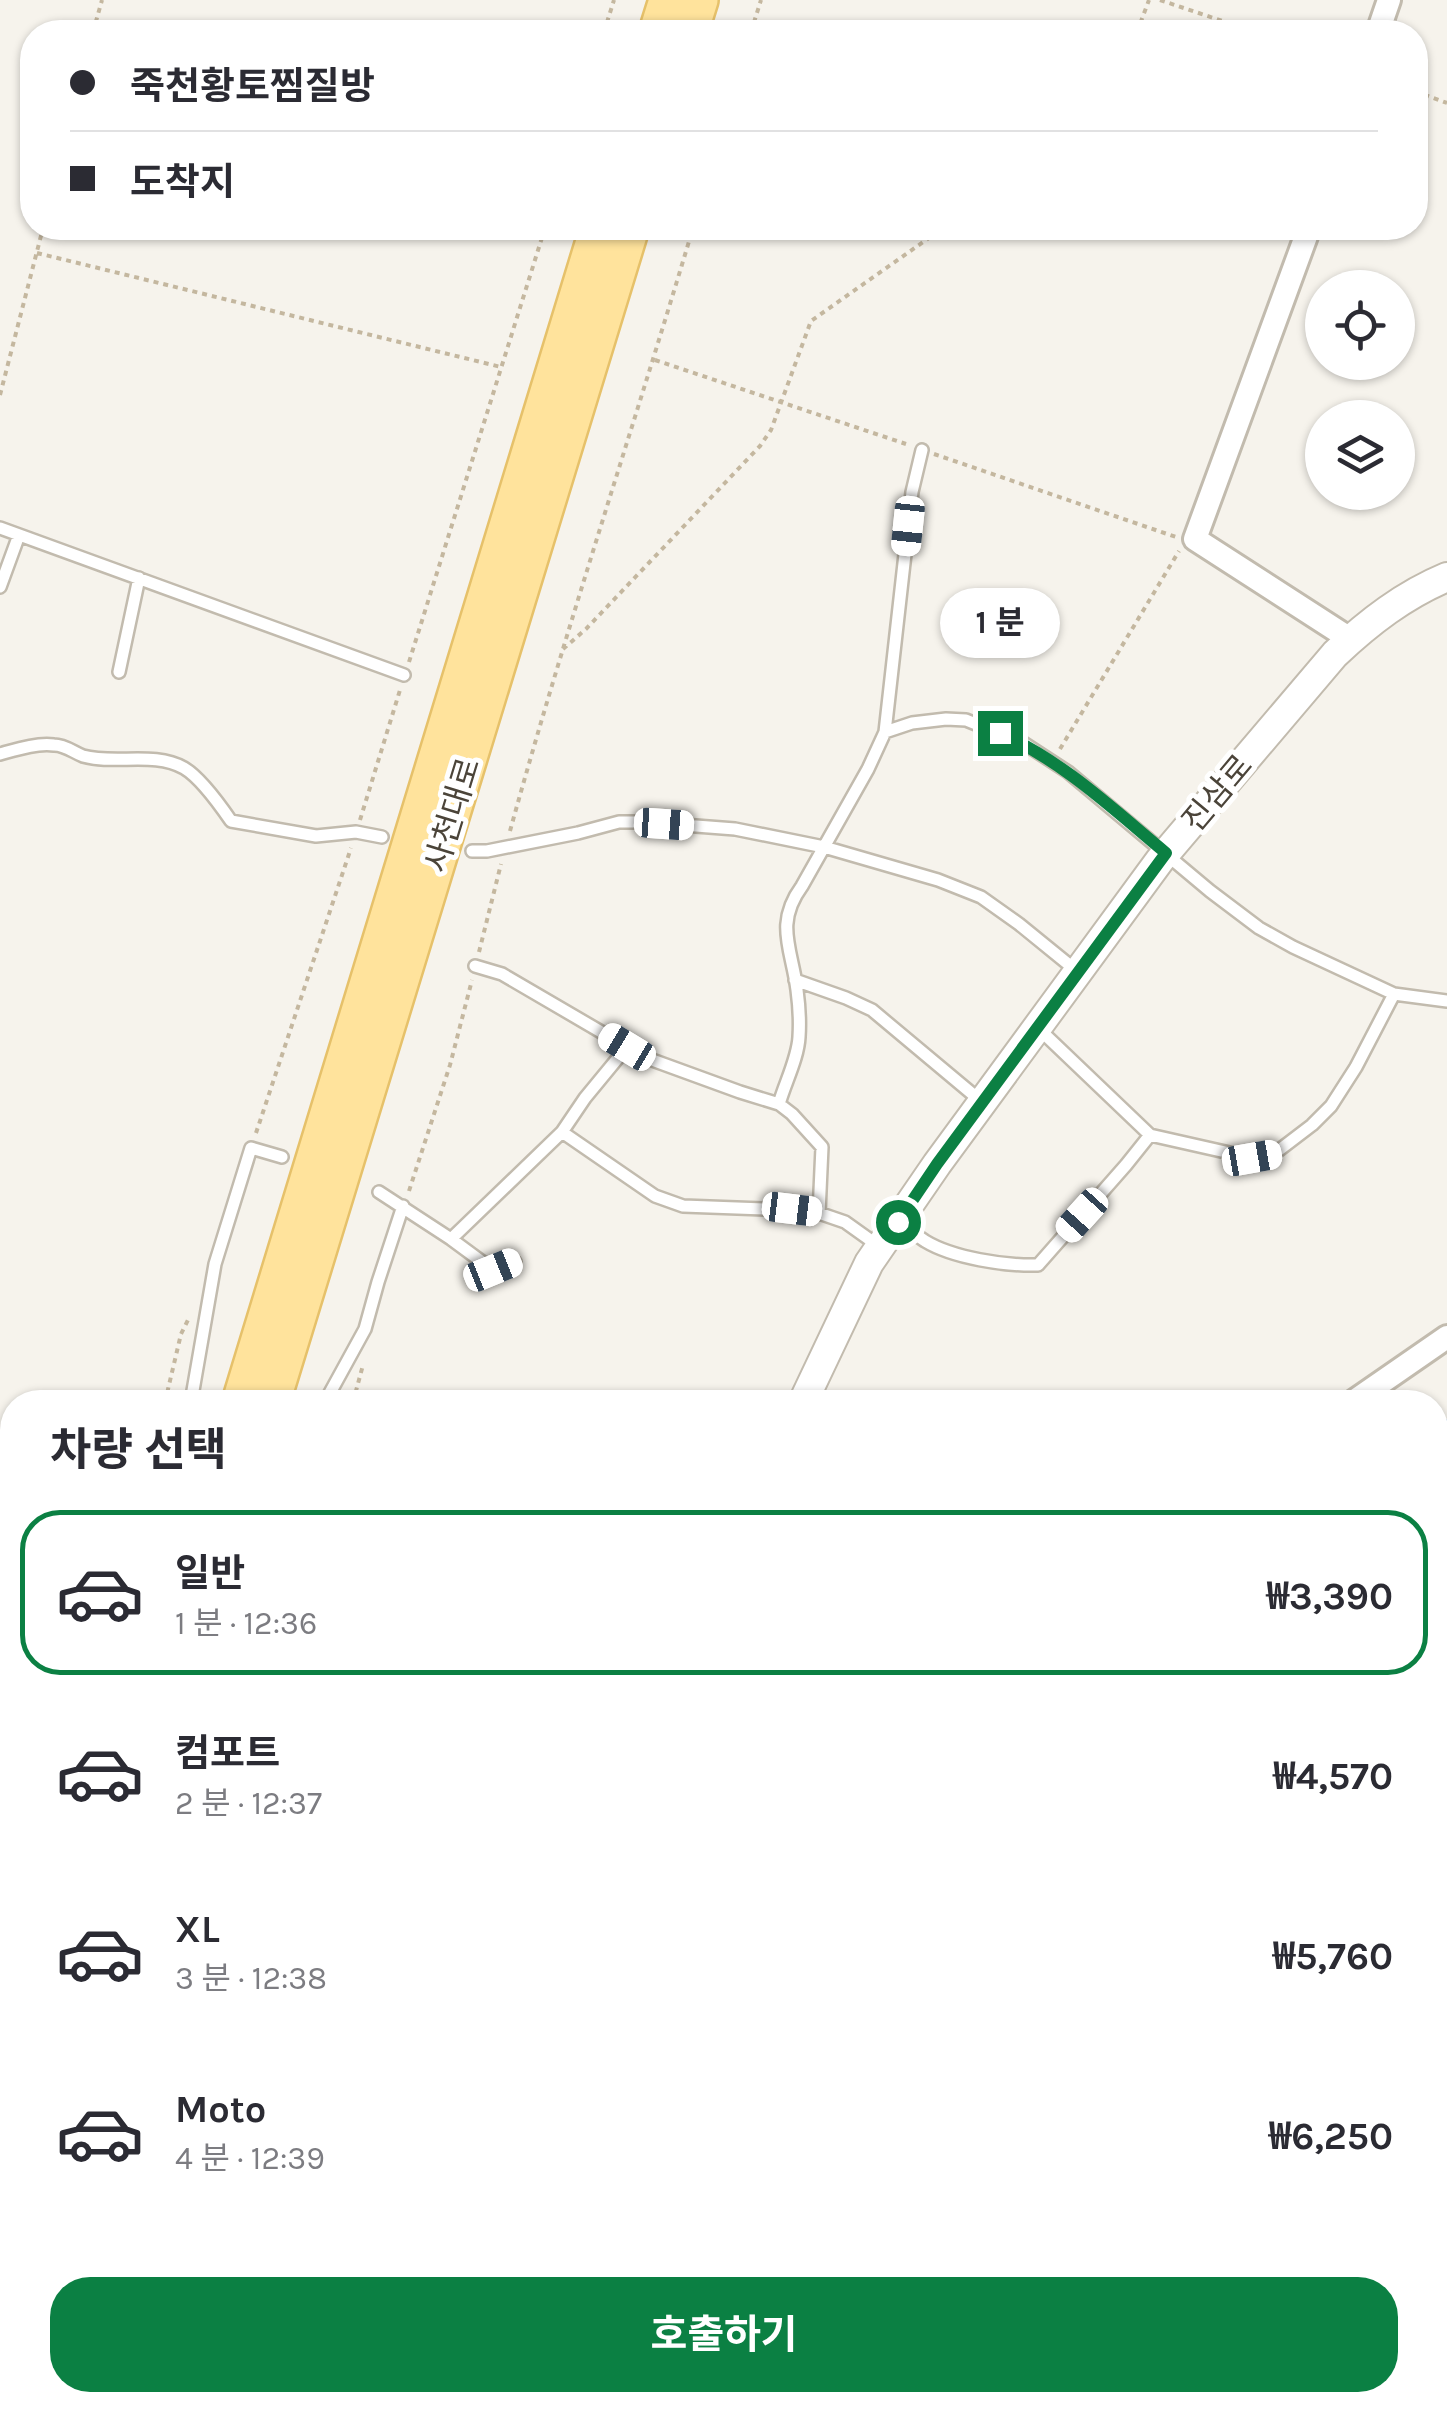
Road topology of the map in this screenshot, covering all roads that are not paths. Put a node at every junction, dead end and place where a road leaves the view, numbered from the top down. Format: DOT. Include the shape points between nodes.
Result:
graph roads {
  1 [pos="594,240"];
  2 [pos="626,240"];
  3 [pos="1305,240"];
  4 [pos="922,450"];
  5 [pos="0,528"];
  6 [pos="19,534"];
  7 [pos="1447,577"];
  8 [pos="139,578"];
  9 [pos="0,587"];
  10 [pos="1350,639"];
  11 [pos="118,672"];
  12 [pos="404,675"];
  13 [pos="885,732"];
  14 [pos="0,754"];
  15 [pos="382,838"];
  16 [pos="824,847"];
  17 [pos="472,852"];
  18 [pos="1166,853"];
  19 [pos="476,966"];
  20 [pos="1078,972"];
  21 [pos="795,980"];
  22 [pos="1394,994"];
  23 [pos="1447,1001"];
  24 [pos="1038,1027"];
  25 [pos="627,1047"];
  26 [pos="983,1102"];
  27 [pos="779,1104"];
  28 [pos="562,1132"];
  29 [pos="1150,1136"];
  30 [pos="282,1158"];
  31 [pos="379,1192"];
  32 [pos="404,1206"];
  33 [pos="819,1213"];
  34 [pos="898,1222"];
  35 [pos="451,1239"];
  36 [pos="880,1247"];
  37 [pos="515,1262"];
  38 [pos="1447,1337"];
  39 [pos="193,1390"];
  40 [pos="244,1390"];
  41 [pos="276,1390"];
  42 [pos="333,1390"];
  43 [pos="809,1390"];
  44 [pos="1370,1390"];
  1 -- 40 [label="main road, 사천대로"];
  2 -- 41 [label="main road, 사천대로"];
  3 -- 10 [label="street" via="1195,539"];
  4 -- 13 [label="lane"];
  5 -- 6 [label="lane"];
  6 -- 8 [label="lane"];
  6 -- 9 [label="lane"];
  7 -- 10 [label="street, 진삼로" via="1417,590"];
  8 -- 11 [label="lane"];
  8 -- 12 [label="lane"];
  10 -- 18 [label="street, 진삼로"];
  13 -- 16 [label="lane"];
  13 -- 18 [label="lane" via="966,720 1025,744"];
  14 -- 15 [label="lane" via="58,744 84,756 164,761 186,769 231,821 316,836 356,832"];
  16 -- 17 [label="lane" via="735,829 619,822"];
  16 -- 20 [label="lane" via="980,897"];
  16 -- 21 [label="lane" via="788,916"];
  18 -- 20 [label="street, 진삼로"];
  18 -- 22 [label="lane" via="1259,928"];
  19 -- 25 [label="lane" via="502,974"];
  20 -- 24 [label="street, 진삼로"];
  21 -- 26 [label="lane" via="872,1010"];
  21 -- 27 [label="lane" via="799,1042"];
  22 -- 23 [label="lane"];
  22 -- 29 [label="lane" via="1331,1106 1274,1154 1252,1158"];
  24 -- 26 [label="street, 진삼로"];
  24 -- 29 [label="lane"];
  25 -- 27 [label="lane"];
  25 -- 28 [label="lane"];
  26 -- 34 [label="street, 진삼로"];
  27 -- 33 [label="lane" via="822,1147"];
  28 -- 33 [label="lane" via="655,1196 683,1206"];
  28 -- 35 [label="lane"];
  29 -- 34 [label="lane" via="1038,1265 964,1256 928,1244"];
  30 -- 39 [label="lane" via="251,1148 214,1264"];
  31 -- 32 [label="lane"];
  32 -- 35 [label="lane"];
  32 -- 42 [label="lane" via="366,1330"];
  33 -- 36 [label="lane"];
  34 -- 36 [label="street, 진삼로"];
  35 -- 37 [label="lane" via="493,1270"];
  36 -- 43 [label="street, 진삼로"];
  38 -- 44 [label="street"];
}
